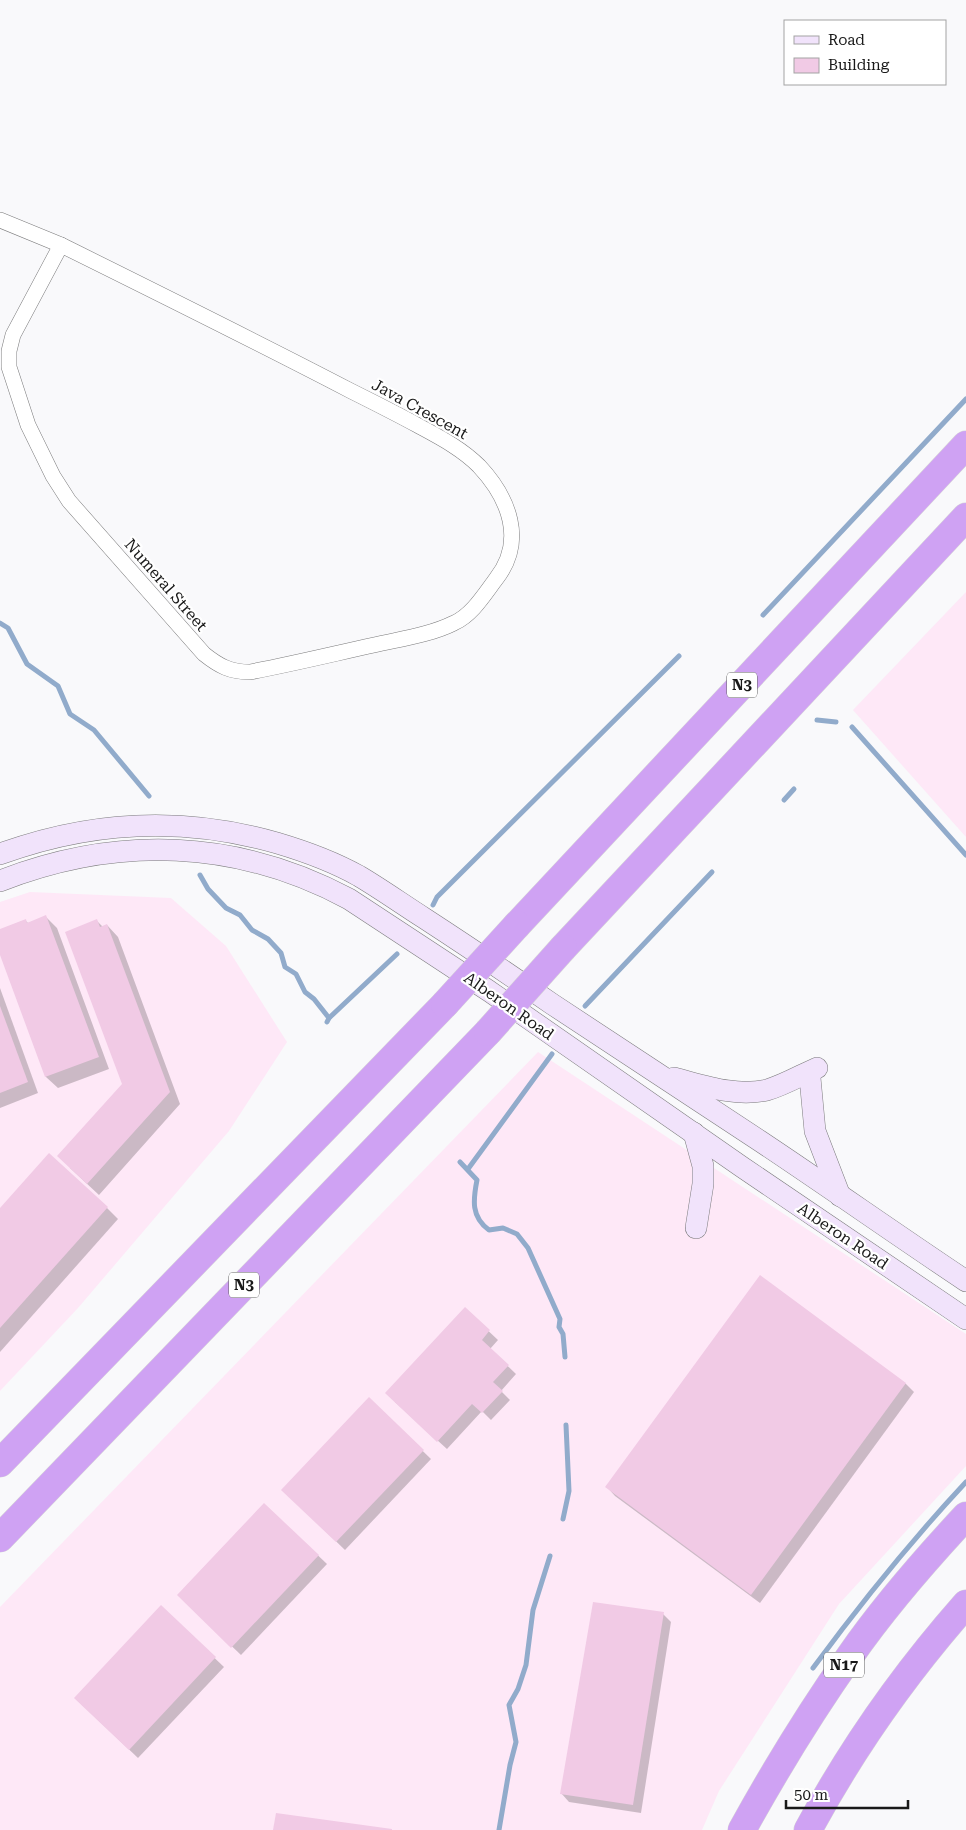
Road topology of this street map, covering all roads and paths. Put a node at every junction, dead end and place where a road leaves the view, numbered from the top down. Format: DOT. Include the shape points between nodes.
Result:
graph roads {
  1 [pos="0,220"];
  2 [pos="61,245"];
  3 [pos="966,444"];
  4 [pos="966,517"];
  5 [pos="333,654"];
  6 [pos="0,854"];
  7 [pos="0,881"];
  8 [pos="657,1074"];
  9 [pos="694,1133"];
  10 [pos="840,1196"];
  11 [pos="696,1228"];
  12 [pos="966,1281"];
  13 [pos="966,1319"];
  14 [pos="0,1463"];
  15 [pos="966,1516"];
  16 [pos="0,1538"];
  17 [pos="966,1604"];
  18 [pos="742,1830"];
  19 [pos="808,1830"];
  1 -- 2 [label="street, Java Crescent"];
  2 -- 5 [label="street, Numeral Street" via="13,335 9,366 28,425 69,501 211,660 229,670 250,672"];
  2 -- 5 [label="street, Java Crescent" via="438,436 478,465 500,493 512,526 508,559 499,576 465,616 444,628"];
  3 -- 14 [label="highway, N3, bridge" via="445,1004"];
  4 -- 16 [label="highway, N3, bridge" via="488,1032"];
  6 -- 8 [label="main road, Alberon Road" via="60,835 103,827 153,825 208,828 278,843 358,875"];
  7 -- 9 [label="main road, Alberon Road" via="73,858 137,849 202,852 266,865 296,875 349,899 489,990"];
  8 -- 10 [label="main road, Alberon Road"];
  8 -- 10 [label="main road" via="734,1092 752,1092 814,1073 816,1131"];
  9 -- 11 [label="main road" via="703,1166"];
  9 -- 13 [label="main road, Alberon Road"];
  10 -- 12 [label="main road, Alberon Road"];
  15 -- 18 [label="highway, N17" via="896,1596 850,1656"];
  17 -- 19 [label="highway" via="864,1737"];
}
